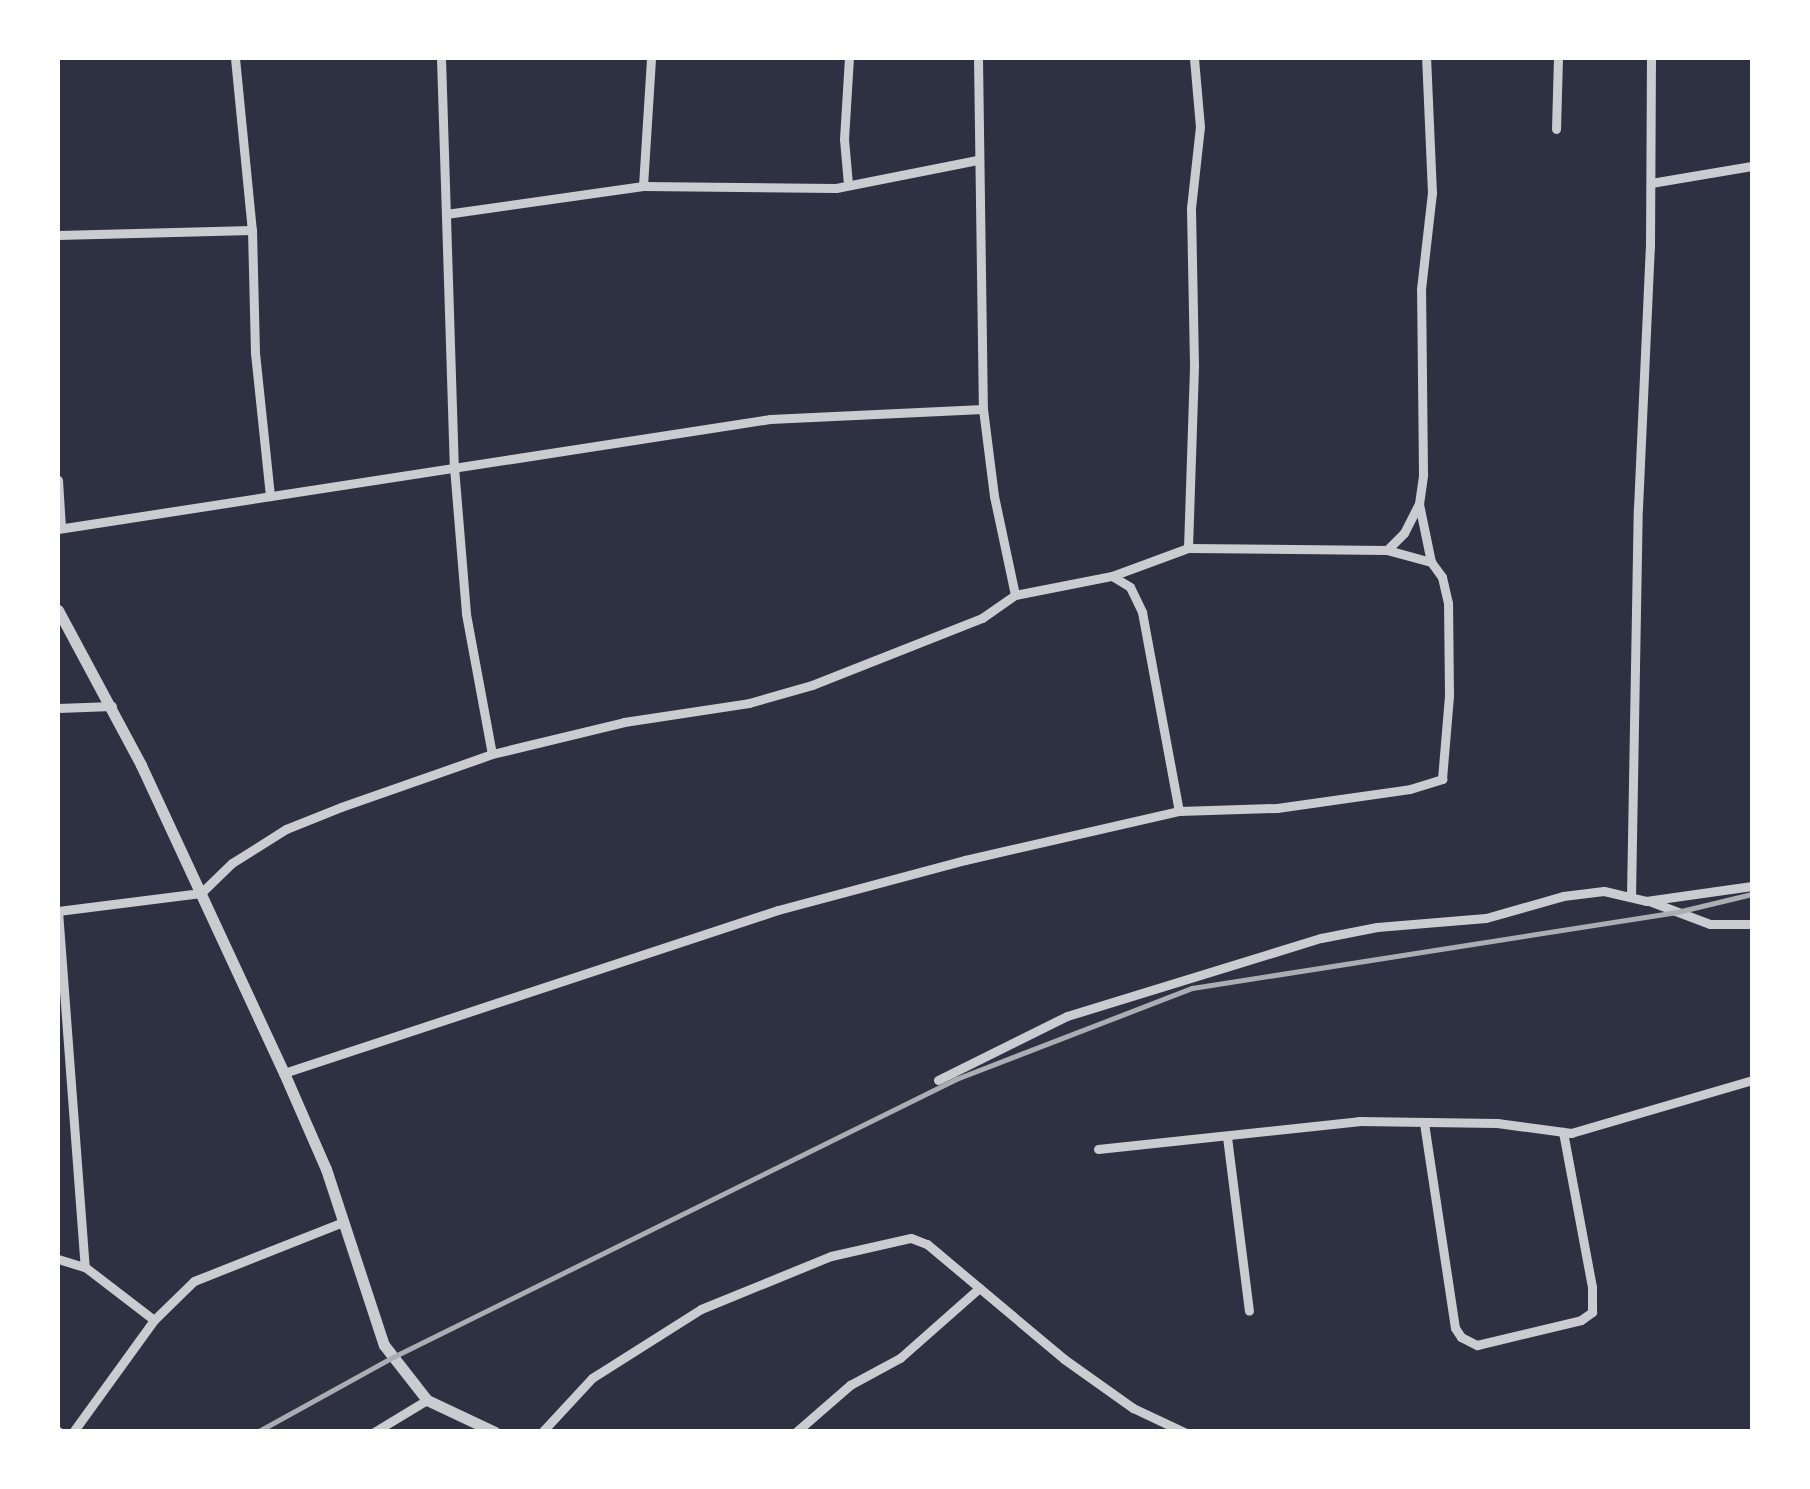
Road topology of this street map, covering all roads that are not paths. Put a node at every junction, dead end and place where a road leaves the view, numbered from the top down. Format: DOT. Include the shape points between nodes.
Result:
graph roads {
  1 [pos="235,58"];
  2 [pos="441,58"];
  3 [pos="651,58"];
  4 [pos="849,58"];
  5 [pos="978,58"];
  6 [pos="1194,58"];
  7 [pos="1426,58"];
  8 [pos="1558,58"];
  9 [pos="1651,58"];
  10 [pos="1556,129"];
  11 [pos="978,160"];
  12 [pos="1752,166"];
  13 [pos="1651,183"];
  14 [pos="848,184"];
  15 [pos="643,186"];
  16 [pos="446,214"];
  17 [pos="252,230"];
  18 [pos="58,235"];
  19 [pos="983,409"];
  20 [pos="454,467"];
  21 [pos="58,480"];
  22 [pos="270,496"];
  23 [pos="1419,504"];
  24 [pos="60,528"];
  25 [pos="1188,548"];
  26 [pos="1387,550"];
  27 [pos="1431,562"];
  28 [pos="1134,566"];
  29 [pos="1112,576"];
  30 [pos="1130,587"];
  31 [pos="1015,596"];
  32 [pos="58,610"];
  33 [pos="112,706"];
  34 [pos="58,708"];
  35 [pos="492,754"];
  36 [pos="1179,811"];
  37 [pos="1752,886"];
  38 [pos="201,893"];
  39 [pos="1631,897"];
  40 [pos="1646,900"];
  41 [pos="58,911"];
  42 [pos="1752,924"];
  43 [pos="284,1073"];
  44 [pos="938,1080"];
  45 [pos="1752,1080"];
  46 [pos="1424,1123"];
  47 [pos="1563,1132"];
  48 [pos="1227,1137"];
  49 [pos="1098,1149"];
  50 [pos="342,1222"];
  51 [pos="58,1259"];
  52 [pos="85,1266"];
  53 [pos="979,1288"];
  54 [pos="1248,1311"];
  55 [pos="154,1320"];
  56 [pos="427,1400"];
  57 [pos="73,1432"];
  58 [pos="374,1432"];
  59 [pos="494,1432"];
  60 [pos="542,1432"];
  61 [pos="796,1432"];
  62 [pos="1184,1432"];
  1 -- 17 [label="street"];
  2 -- 16 [label="street"];
  3 -- 15 [label="street"];
  4 -- 14 [label="street"];
  5 -- 11 [label="street"];
  6 -- 25 [label="street" via="1200,127 1190,208"];
  7 -- 23 [label="street" via="1432,194 1421,289 1426,403"];
  8 -- 10 [label="street"];
  9 -- 13 [label="street"];
  11 -- 14 [label="street"];
  11 -- 19 [label="street"];
  12 -- 13 [label="street"];
  13 -- 39 [label="street"];
  14 -- 15 [label="street"];
  15 -- 16 [label="street"];
  16 -- 20 [label="street"];
  17 -- 18 [label="street"];
  17 -- 22 [label="street" via="255,353"];
  19 -- 20 [label="street" via="770,419"];
  19 -- 31 [label="street"];
  20 -- 22 [label="street"];
  20 -- 35 [label="street" via="466,614"];
  21 -- 24 [label="street"];
  22 -- 24 [label="street"];
  23 -- 26 [label="street"];
  23 -- 27 [label="street"];
  25 -- 26 [label="street"];
  25 -- 28 [label="street"];
  26 -- 27 [label="street"];
  27 -- 36 [label="street" via="1448,603 1442,779 1277,808"];
  28 -- 29 [label="street"];
  28 -- 30 [label="street"];
  29 -- 30 [label="street"];
  29 -- 31 [label="street"];
  30 -- 36 [label="street" via="1146,630"];
  31 -- 35 [label="street" via="982,618 812,685 749,704 624,722"];
  32 -- 33 [label="street"];
  33 -- 34 [label="street"];
  33 -- 38 [label="street"];
  35 -- 38 [label="street" via="286,829 232,863"];
  36 -- 43 [label="street" via="778,910"];
  37 -- 40 [label="street"];
  38 -- 41 [label="street"];
  38 -- 43 [label="street"];
  39 -- 40 [label="street"];
  39 -- 44 [label="street" via="1564,896 1486,918 1376,926 1321,938 1067,1016"];
  40 -- 42 [label="street" via="1710,924"];
  41 -- 52 [label="street"];
  43 -- 50 [label="street"];
  45 -- 47 [label="street"];
  46 -- 47 [label="street"];
  46 -- 47 [label="street" via="1454,1328 1477,1345 1592,1312"];
  46 -- 48 [label="street" via="1266,1128"];
  48 -- 49 [label="street"];
  48 -- 54 [label="street"];
  50 -- 55 [label="street" via="194,1282"];
  50 -- 56 [label="street" via="374,1327"];
  51 -- 52 [label="street"];
  52 -- 55 [label="street"];
  53 -- 60 [label="street" via="911,1238 831,1256 701,1309 592,1378"];
  53 -- 61 [label="street" via="900,1358 850,1385"];
  53 -- 62 [label="street" via="1133,1408"];
  55 -- 57 [label="street"];
  56 -- 58 [label="street"];
  56 -- 59 [label="street"];
}
